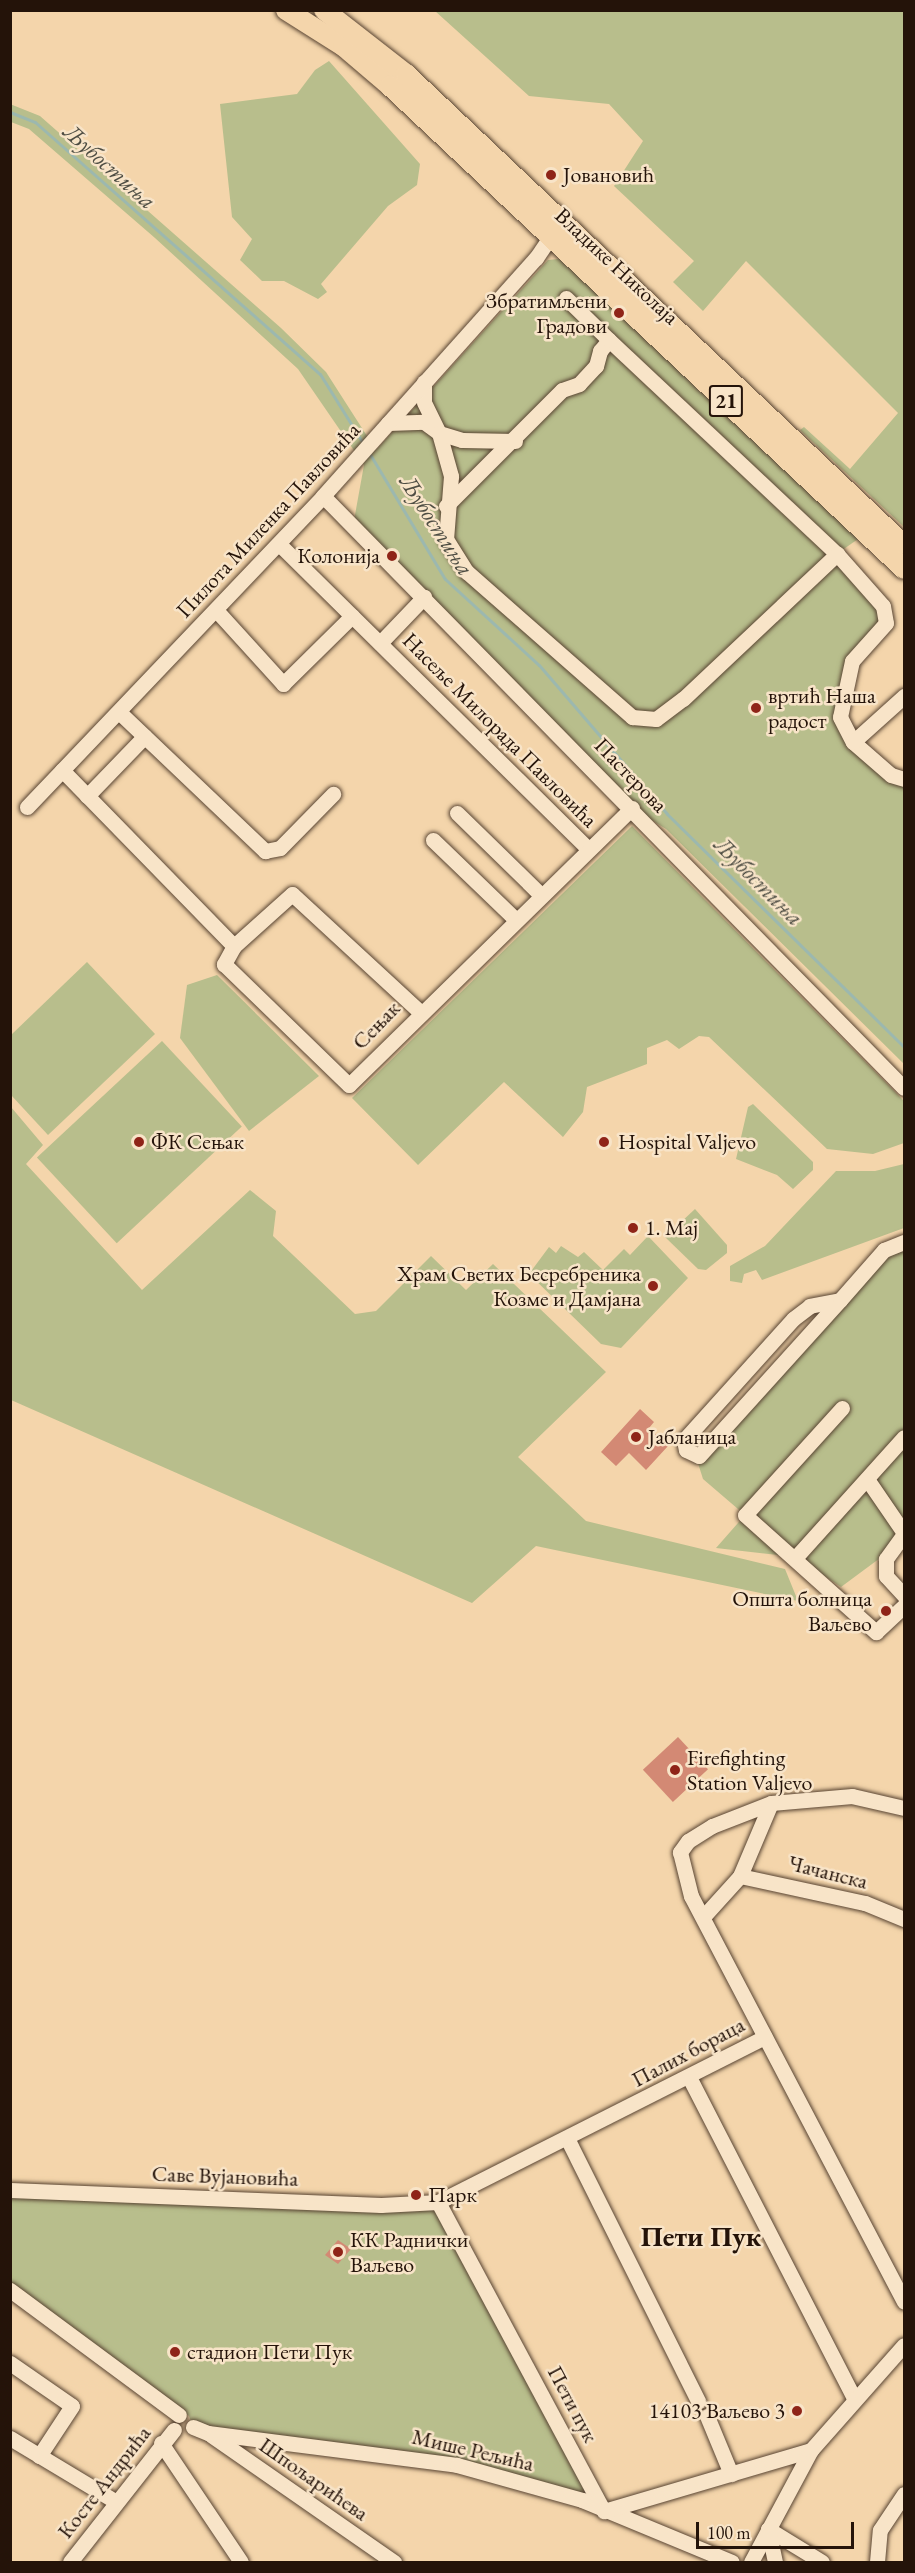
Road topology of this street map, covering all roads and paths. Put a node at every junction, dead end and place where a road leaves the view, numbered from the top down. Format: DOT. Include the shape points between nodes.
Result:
graph roads {
  1 [pos="286,10"];
  2 [pos="324,10"];
  3 [pos="561,233"];
  4 [pos="566,298"];
  5 [pos="609,340"];
  6 [pos="424,382"];
  7 [pos="388,423"];
  8 [pos="439,433"];
  9 [pos="515,441"];
  10 [pos="323,496"];
  11 [pos="446,506"];
  12 [pos="279,544"];
  13 [pos="904,545"];
  14 [pos="837,554"];
  15 [pos="904,569"];
  16 [pos="424,597"];
  17 [pos="216,610"];
  18 [pos="352,616"];
  19 [pos="380,643"];
  20 [pos="904,696"];
  21 [pos="119,712"];
  22 [pos="145,736"];
  23 [pos="853,742"];
  24 [pos="62,771"];
  25 [pos="898,777"];
  26 [pos="333,794"];
  27 [pos="87,796"];
  28 [pos="27,807"];
  29 [pos="632,808"];
  30 [pos="457,813"];
  31 [pos="433,840"];
  32 [pos="587,848"];
  33 [pos="540,894"];
  34 [pos="515,919"];
  35 [pos="234,946"];
  36 [pos="420,1012"];
  37 [pos="904,1088"];
  38 [pos="904,1242"];
  39 [pos="840,1300"];
  40 [pos="842,1408"];
  41 [pos="904,1437"];
  42 [pos="867,1479"];
  43 [pos="904,1533"];
  44 [pos="796,1557"];
  45 [pos="904,1595"];
  46 [pos="904,1606"];
  47 [pos="771,1803"];
  48 [pos="904,1808"];
  49 [pos="740,1875"];
  50 [pos="703,1917"];
  51 [pos="904,1919"];
  52 [pos="765,2037"];
  53 [pos="689,2077"];
  54 [pos="568,2140"];
  55 [pos="10,2190"];
  56 [pos="438,2202"];
  57 [pos="10,2290"];
  58 [pos="904,2302"];
  59 [pos="904,2345"];
  60 [pos="10,2363"];
  61 [pos="854,2398"];
  62 [pos="698,2401"];
  63 [pos="179,2415"];
  64 [pos="707,2416"];
  65 [pos="192,2427"];
  66 [pos="174,2430"];
  67 [pos="208,2433"];
  68 [pos="10,2438"];
  69 [pos="261,2439"];
  70 [pos="160,2443"];
  71 [pos="811,2450"];
  72 [pos="39,2456"];
  73 [pos="251,2461"];
  74 [pos="731,2474"];
  75 [pos="904,2494"];
  76 [pos="116,2501"];
  77 [pos="604,2511"];
  78 [pos="768,2529"];
  79 [pos="69,2562"];
  80 [pos="241,2562"];
  81 [pos="394,2562"];
  82 [pos="732,2562"];
  83 [pos="751,2562"];
  84 [pos="775,2562"];
  85 [pos="822,2562"];
  86 [pos="878,2562"];
  1 -- 3 [label="main road, Владике Николаја / 21" via="365,63"];
  2 -- 3 [label="main road, Владике Николаја / 21" via="398,66"];
  3 -- 6 [label="street, Пилота Миленка Павловића"];
  3 -- 13 [label="main road, Владике Николаја / 21"];
  3 -- 15 [label="main road, Владике Николаја / 21"];
  4 -- 5 [label="street"];
  5 -- 9 [label="street" via="600,351 596,366 579,384 562,390"];
  5 -- 14 [label="street"];
  6 -- 7 [label="street, Пилота Миленка Павловића"];
  6 -- 8 [label="street" via="424,402"];
  7 -- 8 [label="street" via="424,422"];
  7 -- 10 [label="street, Пилота Миленка Павловића"];
  8 -- 9 [label="street" via="462,440"];
  8 -- 11 [label="street" via="451,476"];
  9 -- 11 [label="street"];
  10 -- 12 [label="street, Пилота Миленка Павловића"];
  10 -- 16 [label="street, Пастерова"];
  11 -- 14 [label="street" via="446,539 467,572 632,717 656,719 683,699"];
  12 -- 17 [label="street, Пилота Миленка Павловића"];
  12 -- 18 [label="street, Насеље Милорада Павловића"];
  14 -- 23 [label="street" via="883,606 886,622 852,661 840,717"];
  16 -- 19 [label="street"];
  16 -- 29 [label="street, Пастерова"];
  17 -- 18 [label="street" via="283,684"];
  17 -- 21 [label="street, Пилота Миленка Павловића"];
  18 -- 19 [label="street, Насеље Милорада Павловића"];
  19 -- 32 [label="street, Насеље Милорада Павловића"];
  20 -- 23 [label="street"];
  21 -- 22 [label="street"];
  21 -- 24 [label="street, Пилота Миленка Павловића"];
  22 -- 26 [label="street" via="265,851 280,848"];
  22 -- 27 [label="street"];
  23 -- 25 [label="street"];
  24 -- 27 [label="street"];
  24 -- 28 [label="street, Пилота Миленка Павловића"];
  27 -- 35 [label="street"];
  29 -- 32 [label="street"];
  29 -- 37 [label="street, Пастерова"];
  30 -- 33 [label="street"];
  31 -- 34 [label="street"];
  32 -- 33 [label="street, Насеље Милорада Павловића"];
  33 -- 34 [label="street, Насеље Милорада Павловића"];
  34 -- 36 [label="street, Насеље Милорада Павловића"];
  35 -- 36 [label="street, Сењак" via="286,897 296,895"];
  35 -- 36 [label="street, Сењак" via="224,964 230,974 349,1085"];
  38 -- 39 [label="street" via="884,1250"];
  39 -- 39 [label="street" via="699,1456 686,1450 684,1440 793,1319 810,1306"];
  40 -- 44 [label="street" via="745,1515"];
  41 -- 42 [label="street"];
  42 -- 43 [label="street"];
  42 -- 44 [label="street"];
  43 -- 45 [label="street" via="886,1559 886,1576"];
  44 -- 46 [label="street" via="876,1632"];
  47 -- 48 [label="street" via="852,1796"];
  47 -- 49 [label="street"];
  47 -- 50 [label="street, Палих бораца" via="712,1826 688,1841 680,1852 681,1870"];
  49 -- 50 [label="street"];
  49 -- 51 [label="street, Чачанска" via="865,1903"];
  50 -- 52 [label="street, Палих бораца"];
  52 -- 53 [label="street, Палих бораца"];
  52 -- 58 [label="street"];
  53 -- 54 [label="street, Палих бораца"];
  53 -- 61 [label="street"];
  54 -- 56 [label="street, Палих бораца"];
  54 -- 62 [label="street"];
  55 -- 56 [label="street, Саве Вујановића" via="381,2205"];
  56 -- 77 [label="street, Пети пук"];
  57 -- 63 [label="street"];
  59 -- 61 [label="street"];
  60 -- 72 [label="street" via="72,2406"];
  61 -- 71 [label="street"];
  63 -- 65 [label="street" via="189,2416"];
  63 -- 66 [label="street" via="173,2421"];
  64 -- 74 [label="street"];
  65 -- 66 [label="street" via="186,2434"];
  65 -- 67 [label="street, Мише Рељића"];
  66 -- 70 [label="street, Косте Андрића"];
  67 -- 69 [label="street, Мише Рељића"];
  67 -- 73 [label="street, Шпољарићева"];
  68 -- 72 [label="street"];
  69 -- 73 [label="street"];
  69 -- 77 [label="street, Мише Рељића" via="457,2465 582,2500"];
  70 -- 76 [label="street, Косте Андрића"];
  70 -- 80 [label="street"];
  71 -- 74 [label="street"];
  71 -- 78 [label="street"];
  72 -- 76 [label="street"];
  73 -- 81 [label="street, Шпољарићева"];
  74 -- 77 [label="street"];
  75 -- 86 [label="street" via="880,2530"];
  76 -- 79 [label="street, Косте Андрића"];
  77 -- 82 [label="street, Мише Рељића"];
  78 -- 83 [label="street"];
  78 -- 84 [label="street"];
  78 -- 85 [label="street"];
}
